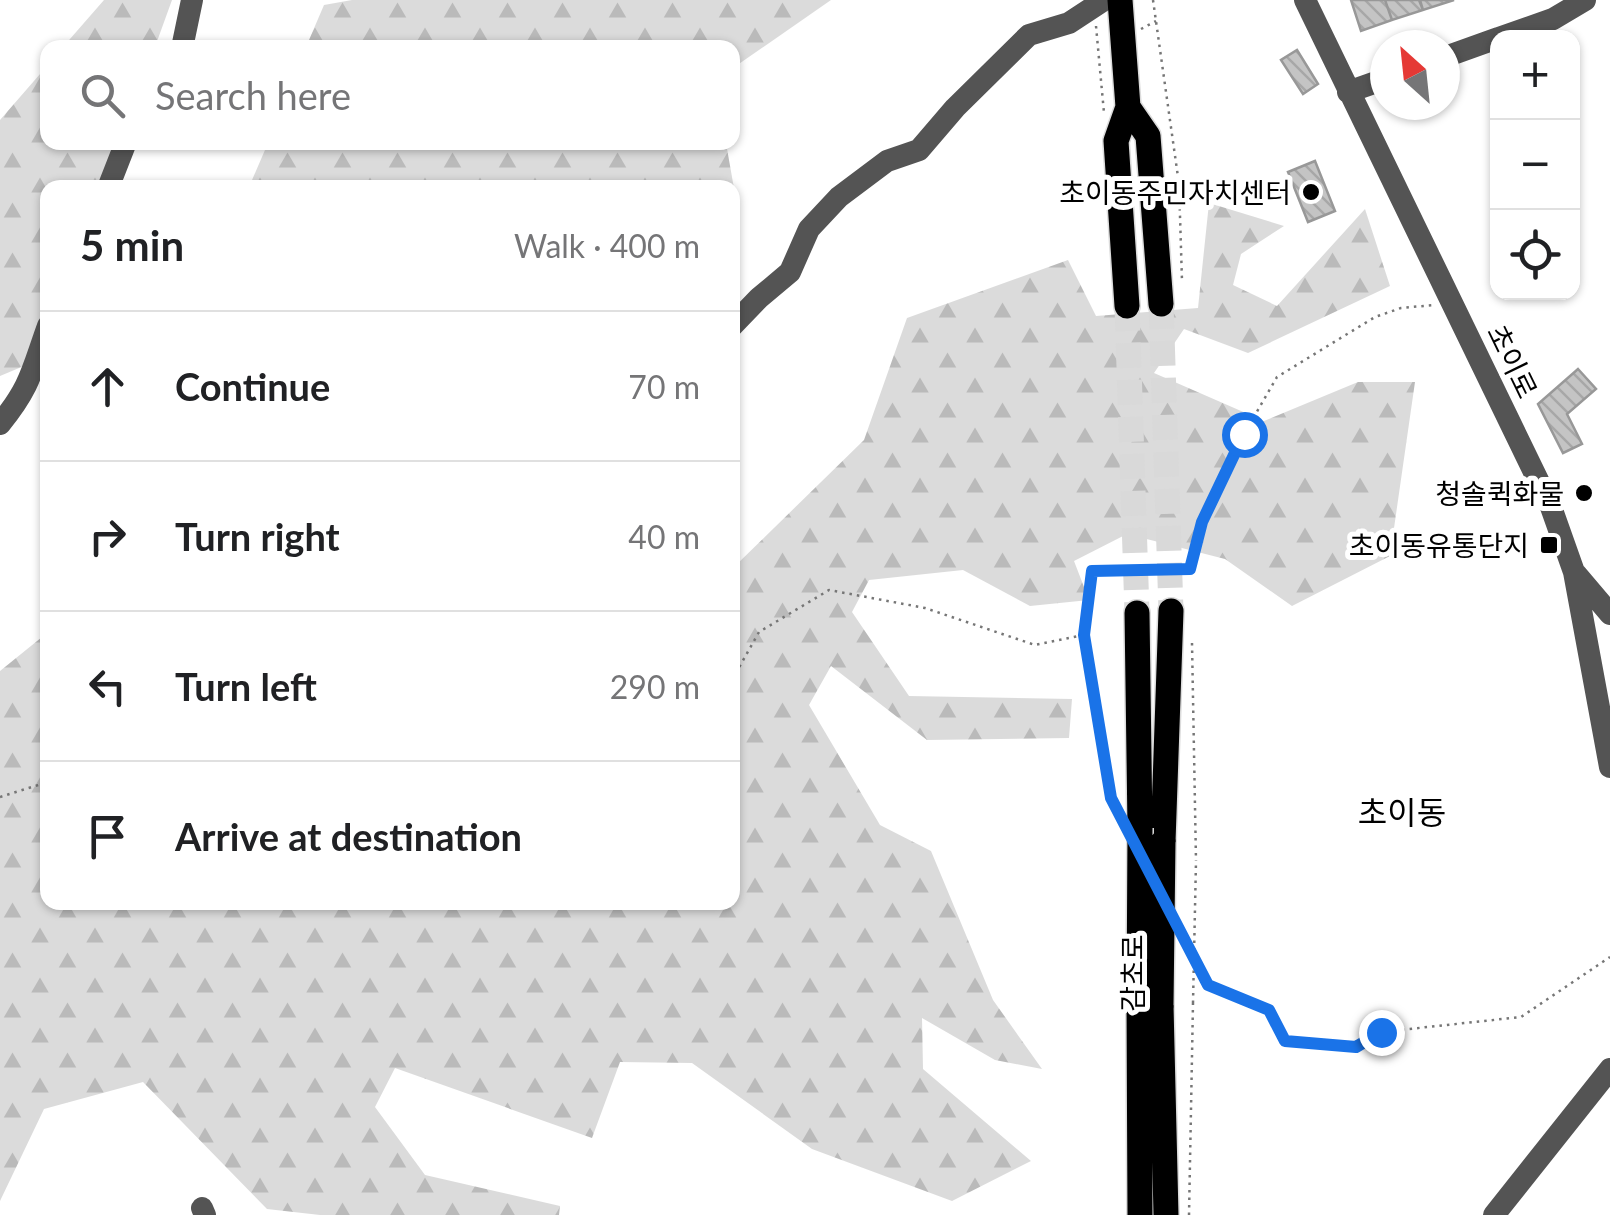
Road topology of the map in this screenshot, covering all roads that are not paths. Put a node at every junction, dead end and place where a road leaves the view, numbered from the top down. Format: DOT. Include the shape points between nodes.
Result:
graph roads {
  1 [pos="192,0"];
  2 [pos="1104,0"];
  3 [pos="1120,0"];
  4 [pos="1305,0"];
  5 [pos="1585,0"];
  6 [pos="1521,30"];
  7 [pos="184,40"];
  8 [pos="1490,41"];
  9 [pos="1460,51"];
  10 [pos="1370,84"];
  11 [pos="1348,92"];
  12 [pos="1128,107"];
  13 [pos="123,150"];
  14 [pos="111,180"];
  15 [pos="1160,304"];
  16 [pos="1128,306"];
  17 [pos="740,318"];
  18 [pos="40,352"];
  19 [pos="0,424"];
  20 [pos="1574,572"];
  21 [pos="1171,611"];
  22 [pos="1137,612"];
  23 [pos="1609,612"];
  24 [pos="1610,767"];
  25 [pos="1150,1005"];
  26 [pos="1610,1069"];
  27 [pos="1140,1215"];
  28 [pos="1166,1215"];
  29 [pos="1494,1215"];
  1 -- 7 [label="street"];
  2 -- 17 [label="street" via="1069,23 1030,35 919,150 887,161 839,197 808,229 790,272"];
  3 -- 12 [label="main road"];
  4 -- 11 [label="street, 초이로"];
  5 -- 6 [label="street"];
  8 -- 9 [label="street"];
  10 -- 11 [label="street"];
  11 -- 20 [label="street, 초이로" via="1551,507"];
  12 -- 15 [label="main road" via="1148,136"];
  12 -- 16 [label="main road" via="1116,141"];
  13 -- 14 [label="street"];
  18 -- 19 [label="street" via="20,401"];
  20 -- 23 [label="street"];
  20 -- 24 [label="street, 초이로"];
  21 -- 25 [label="main road, 감초로, bridge"];
  22 -- 25 [label="main road, 감초로, bridge" via="1130,821"];
  25 -- 27 [label="main road, 감초로"];
  25 -- 28 [label="main road, 감초로"];
  26 -- 29 [label="street"];
}
